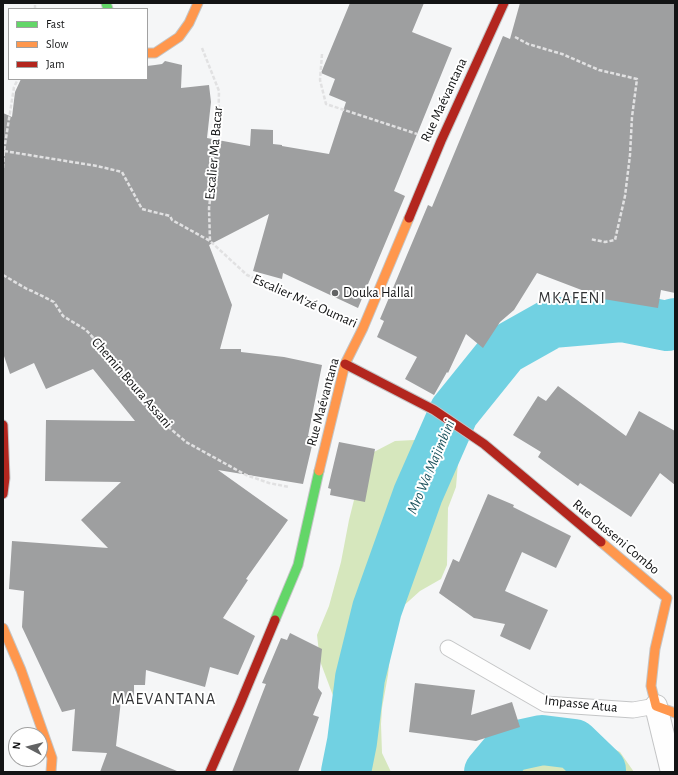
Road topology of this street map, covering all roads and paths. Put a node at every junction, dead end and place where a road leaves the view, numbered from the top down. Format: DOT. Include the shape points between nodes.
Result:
graph roads {
  1 [pos="198,3"];
  2 [pos="504,3"];
  3 [pos="189,23"];
  4 [pos="493,27"];
  5 [pos="148,53"];
  6 [pos="322,54"];
  7 [pos="18,80"];
  8 [pos="441,141"];
  9 [pos="4,151"];
  10 [pos="3,168"];
  11 [pos="590,239"];
  12 [pos="210,241"];
  13 [pos="3,275"];
  14 [pos="363,328"];
  15 [pos="345,364"];
  16 [pos="3,425"];
  17 [pos="314,491"];
  18 [pos="3,494"];
  19 [pos="671,592"];
  20 [pos="3,628"];
  21 [pos="448,648"];
  22 [pos="665,710"];
  23 [pos="51,772"];
  24 [pos="210,772"];
  25 [pos="672,772"];
  1 -- 3 [label="street"];
  2 -- 4 [label="street, Rue Maévantana"];
  3 -- 5 [label="street" via="179,37 155,53"];
  3 -- 12 [label="path, Escalier Ma Bacar" via="204,51 219,91 218,136 209,208"];
  4 -- 8 [label="street, Rue Maévantana"];
  4 -- 11 [label="path" via="528,44 562,54 599,70 636,79 630,155 615,240 604,242"];
  6 -- 8 [label="path" via="320,80 326,104"];
  7 -- 9 [label="path" via="14,87"];
  8 -- 14 [label="street, Rue Maévantana"];
  9 -- 10 [label="path"];
  9 -- 12 [label="path, Escalier M'zé Oumari" via="122,172 142,209 170,216 172,220"];
  12 -- 14 [label="path, Escalier M'zé Oumari" via="247,275"];
  13 -- 17 [label="path, Chemin Boura Assani" via="54,302 63,316 86,330 116,362 165,424 186,442 246,475 269,483"];
  14 -- 15 [label="street, Rue Maévantana"];
  15 -- 17 [label="street, Rue Maévantana"];
  15 -- 19 [label="street, Rue Ousseni Combo" via="434,410 484,444"];
  16 -- 18 [label="street"];
  17 -- 24 [label="street, Rue Maévantana" via="298,565"];
  19 -- 22 [label="street, Rue Ousseni Combo" via="655,649 651,686"];
  20 -- 23 [label="street" via="21,670 52,758"];
  21 -- 22 [label="lane, Impasse Atua" via="544,704"];
  22 -- 25 [label="street"];
}
